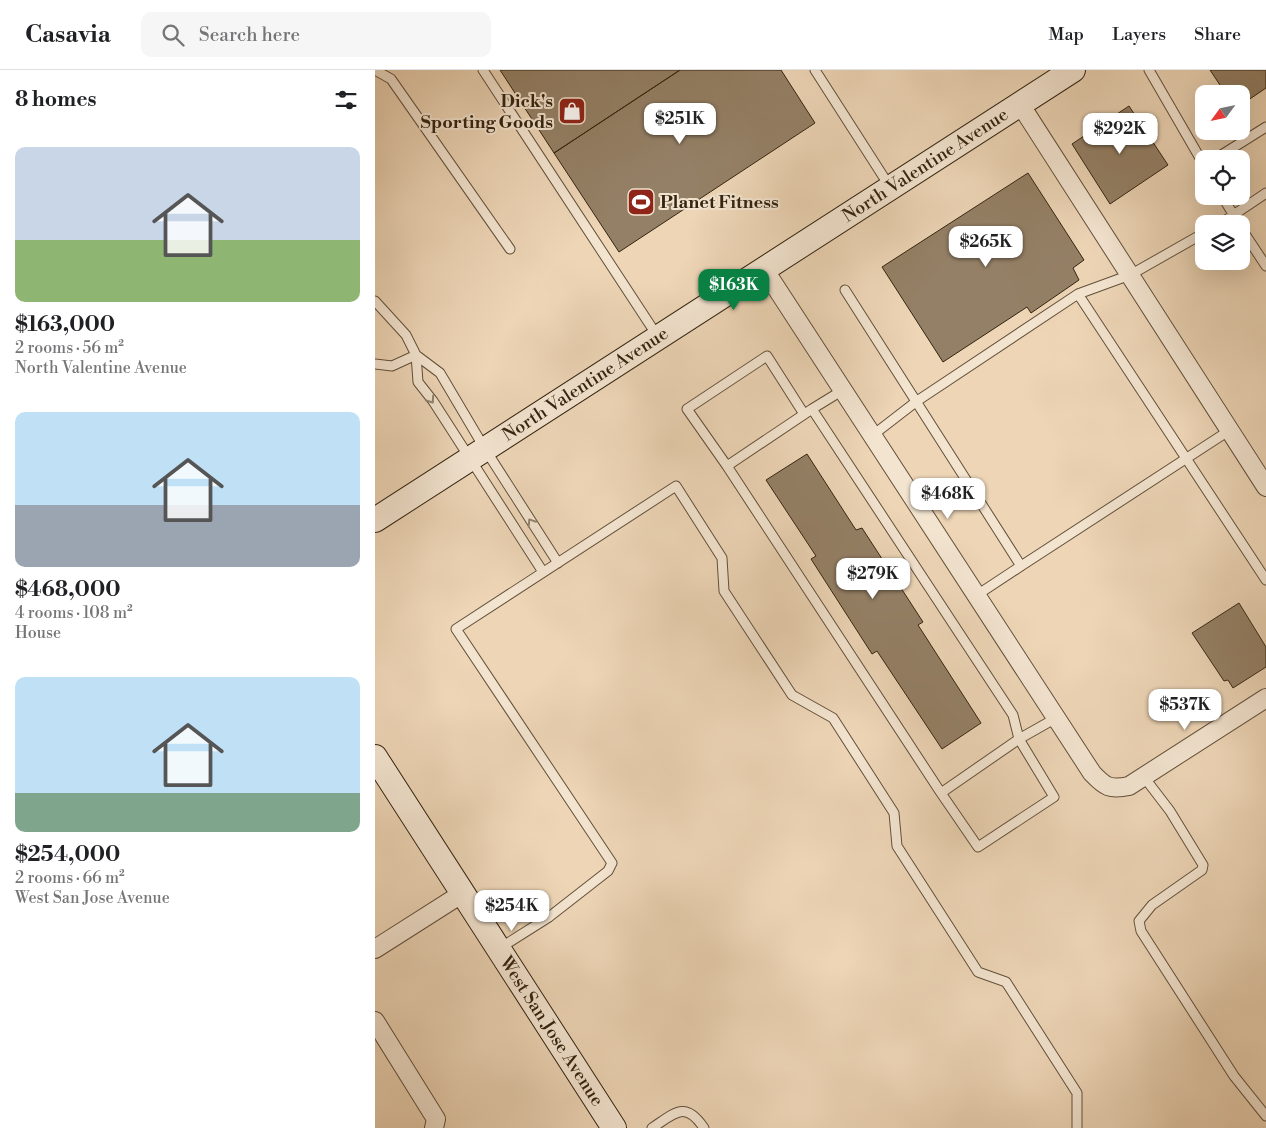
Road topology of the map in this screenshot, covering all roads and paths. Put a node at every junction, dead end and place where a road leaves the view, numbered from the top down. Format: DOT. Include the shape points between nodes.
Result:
graph roads {
  1 [pos="375,70"];
  2 [pos="483,70"];
  3 [pos="815,70"];
  4 [pos="1073,70"];
  5 [pos="1149,70"];
  6 [pos="1020,104"];
  7 [pos="1266,127"];
  8 [pos="1195,150"];
  9 [pos="1229,150"];
  10 [pos="890,187"];
  11 [pos="1266,193"];
  12 [pos="1242,215"];
  13 [pos="1195,238"];
  14 [pos="1250,242"];
  15 [pos="510,248"];
  16 [pos="1266,266"];
  17 [pos="764,269"];
  18 [pos="1130,275"];
  19 [pos="845,290"];
  20 [pos="1078,294"];
  21 [pos="375,301"];
  22 [pos="658,337"];
  23 [pos="416,355"];
  24 [pos="375,364"];
  25 [pos="843,390"];
  26 [pos="917,401"];
  27 [pos="808,411"];
  28 [pos="1230,430"];
  29 [pos="873,435"];
  30 [pos="477,454"];
  31 [pos="1185,458"];
  32 [pos="727,466"];
  33 [pos="1266,487"];
  34 [pos="375,520"];
  35 [pos="558,563"];
  36 [pos="1021,566"];
  37 [pos="543,572"];
  38 [pos="1266,580"];
  39 [pos="977,595"];
  40 [pos="1265,700"];
  41 [pos="1056,718"];
  42 [pos="1019,739"];
  43 [pos="375,757"];
  44 [pos="1144,777"];
  45 [pos="941,793"];
  46 [pos="463,893"];
  47 [pos="500,948"];
  48 [pos="375,949"];
  49 [pos="375,1021"];
  50 [pos="1266,1116"];
  51 [pos="434,1128"];
  52 [pos="614,1128"];
  53 [pos="652,1128"];
  54 [pos="704,1128"];
  55 [pos="1077,1128"];
  1 -- 15 [label="lane" via="391,78"];
  2 -- 22 [label="lane"];
  3 -- 10 [label="lane"];
  4 -- 6 [label="street, North Valentine Avenue"];
  5 -- 8 [label="lane"];
  6 -- 10 [label="street, North Valentine Avenue"];
  6 -- 18 [label="street"];
  7 -- 9 [label="lane"];
  10 -- 17 [label="street, North Valentine Avenue"];
  11 -- 12 [label="lane"];
  13 -- 18 [label="lane"];
  14 -- 16 [label="lane"];
  17 -- 22 [label="street, North Valentine Avenue"];
  17 -- 25 [label="street"];
  18 -- 20 [label="lane"];
  18 -- 28 [label="street"];
  19 -- 26 [label="lane"];
  20 -- 26 [label="lane"];
  20 -- 31 [label="lane"];
  21 -- 23 [label="lane" via="406,336"];
  22 -- 30 [label="street, North Valentine Avenue"];
  23 -- 24 [label="lane" via="392,366"];
  23 -- 30 [label="lane" via="440,373"];
  23 -- 30 [label="lane, one-way" via="418,382"];
  25 -- 27 [label="lane"];
  25 -- 29 [label="street"];
  26 -- 29 [label="lane"];
  26 -- 36 [label="lane"];
  27 -- 32 [label="lane"];
  27 -- 32 [label="lane" via="767,356 687,409"];
  27 -- 42 [label="lane" via="1013,715"];
  28 -- 31 [label="lane"];
  28 -- 33 [label="street"];
  29 -- 39 [label="street"];
  30 -- 34 [label="street, North Valentine Avenue"];
  35 -- 30 [label="lane, one-way"];
  30 -- 37 [label="lane"];
  31 -- 36 [label="lane"];
  31 -- 38 [label="lane"];
  32 -- 45 [label="lane"];
  35 -- 37 [label="lane"];
  35 -- 55 [label="lane" via="676,486 723,558 724,590 792,695 833,718 893,813 897,846 978,972 1006,982 1077,1093"];
  36 -- 39 [label="lane"];
  37 -- 47 [label="lane" via="456,629 612,863 608,871 549,917"];
  39 -- 41 [label="street"];
  40 -- 44 [label="street"];
  41 -- 42 [label="lane"];
  41 -- 44 [label="street" via="1101,783 1115,789 1129,786"];
  42 -- 45 [label="lane"];
  42 -- 45 [label="lane" via="1054,797 978,847"];
  43 -- 46 [label="street, West San Jose Avenue"];
  44 -- 50 [label="lane" via="1203,866 1202,870 1152,905 1139,921 1141,931 1234,1076"];
  46 -- 47 [label="street, West San Jose Avenue"];
  46 -- 48 [label="street"];
  47 -- 52 [label="street, West San Jose Avenue"];
  49 -- 51 [label="street" via="437,1119"];
  53 -- 54 [label="lane" via="674,1114 691,1112"];
}
